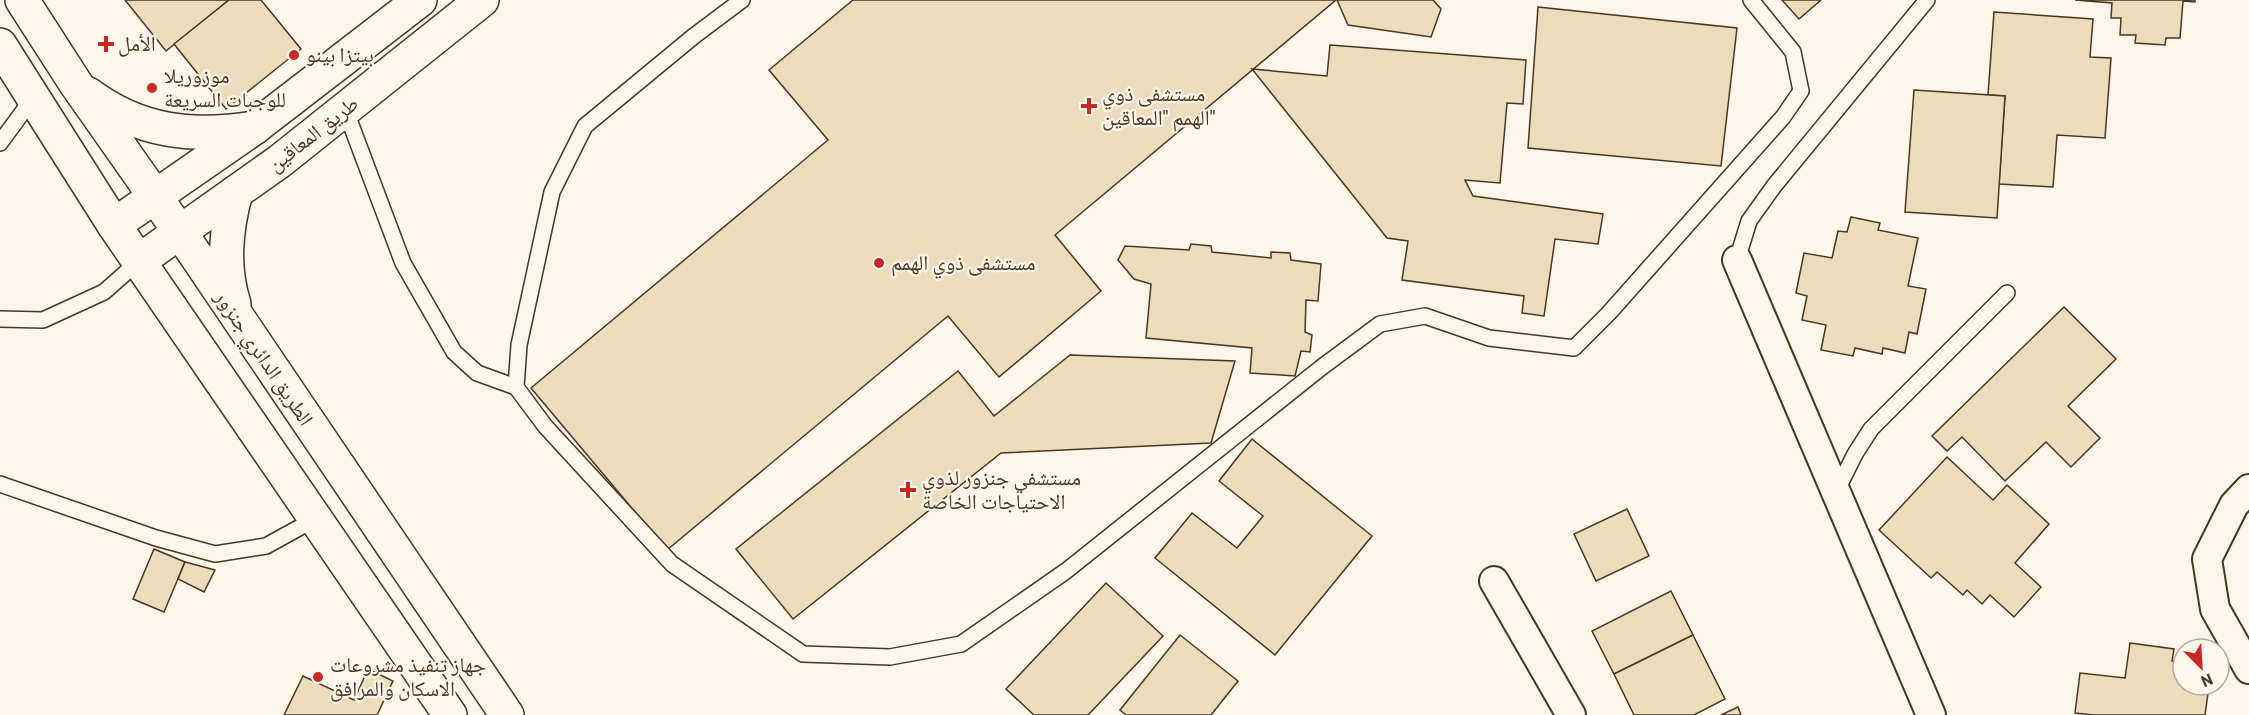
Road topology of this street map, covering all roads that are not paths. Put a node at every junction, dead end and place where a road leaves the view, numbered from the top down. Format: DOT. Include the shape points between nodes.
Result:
graph roads {
  1 [pos="22,0"];
  2 [pos="420,0"];
  3 [pos="482,0"];
  4 [pos="742,0"];
  5 [pos="1751,0"];
  6 [pos="1927,0"];
  7 [pos="0,45"];
  8 [pos="76,84"];
  9 [pos="33,98"];
  10 [pos="345,109"];
  11 [pos="254,128"];
  12 [pos="0,143"];
  13 [pos="236,192"];
  14 [pos="154,197"];
  15 [pos="114,225"];
  16 [pos="180,232"];
  17 [pos="139,261"];
  18 [pos="1737,261"];
  19 [pos="2007,293"];
  20 [pos="0,319"];
  21 [pos="239,320"];
  22 [pos="516,387"];
  23 [pos="0,484"];
  24 [pos="2249,489"];
  25 [pos="1836,492"];
  26 [pos="315,519"];
  27 [pos="1494,581"];
  28 [pos="2249,669"];
  29 [pos="450,715"];
  30 [pos="507,715"];
  31 [pos="1571,715"];
  32 [pos="1931,715"];
  1 -- 8 [label="main road, الطريق الدائري جنزور"];
  2 -- 11 [label="main road, طريق المعاقين"];
  3 -- 10 [label="main road, طريق المعاقين"];
  4 -- 22 [label="lane" via="585,126 552,192 519,345"];
  5 -- 22 [label="lane" via="1793,52 1801,91 1783,117 1610,313 1574,348 1489,338 1425,316 1380,324 1066,571 961,644 890,657 803,654 672,564 545,426"];
  6 -- 18 [label="lane" via="1774,186 1749,221"];
  7 -- 9 [label="main road"];
  8 -- 11 [label="main road" via="129,118 159,128 222,133"];
  8 -- 14 [label="main road, الطريق الدائري جنزور"];
  9 -- 12 [label="lane"];
  9 -- 15 [label="main road"];
  10 -- 13 [label="main road, طريق المعاقين"];
  10 -- 22 [label="lane" via="403,263 454,352 477,373"];
  11 -- 14 [label="main road, طريق المعاقين"];
  13 -- 16 [label="main road, طريق المعاقين"];
  13 -- 21 [label="main road" via="226,257"];
  14 -- 15 [label="main road, طريق المعاقين"];
  14 -- 16 [label="main road, الطريق الدائري جنزور"];
  15 -- 17 [label="main road"];
  16 -- 17 [label="main road, طريق المعاقين"];
  16 -- 21 [label="main road, الطريق الدائري جنزور"];
  17 -- 20 [label="lane" via="104,292 43,320"];
  17 -- 26 [label="main road"];
  18 -- 25 [label="street"];
  19 -- 25 [label="lane" via="1871,429"];
  21 -- 30 [label="main road, الطريق الدائري جنزور"];
  23 -- 26 [label="lane" via="156,538 215,554 266,546"];
  24 -- 28 [label="street" via="2235,505 2207,559 2215,609"];
  25 -- 32 [label="street"];
  26 -- 29 [label="main road"];
  27 -- 31 [label="street"];
}
